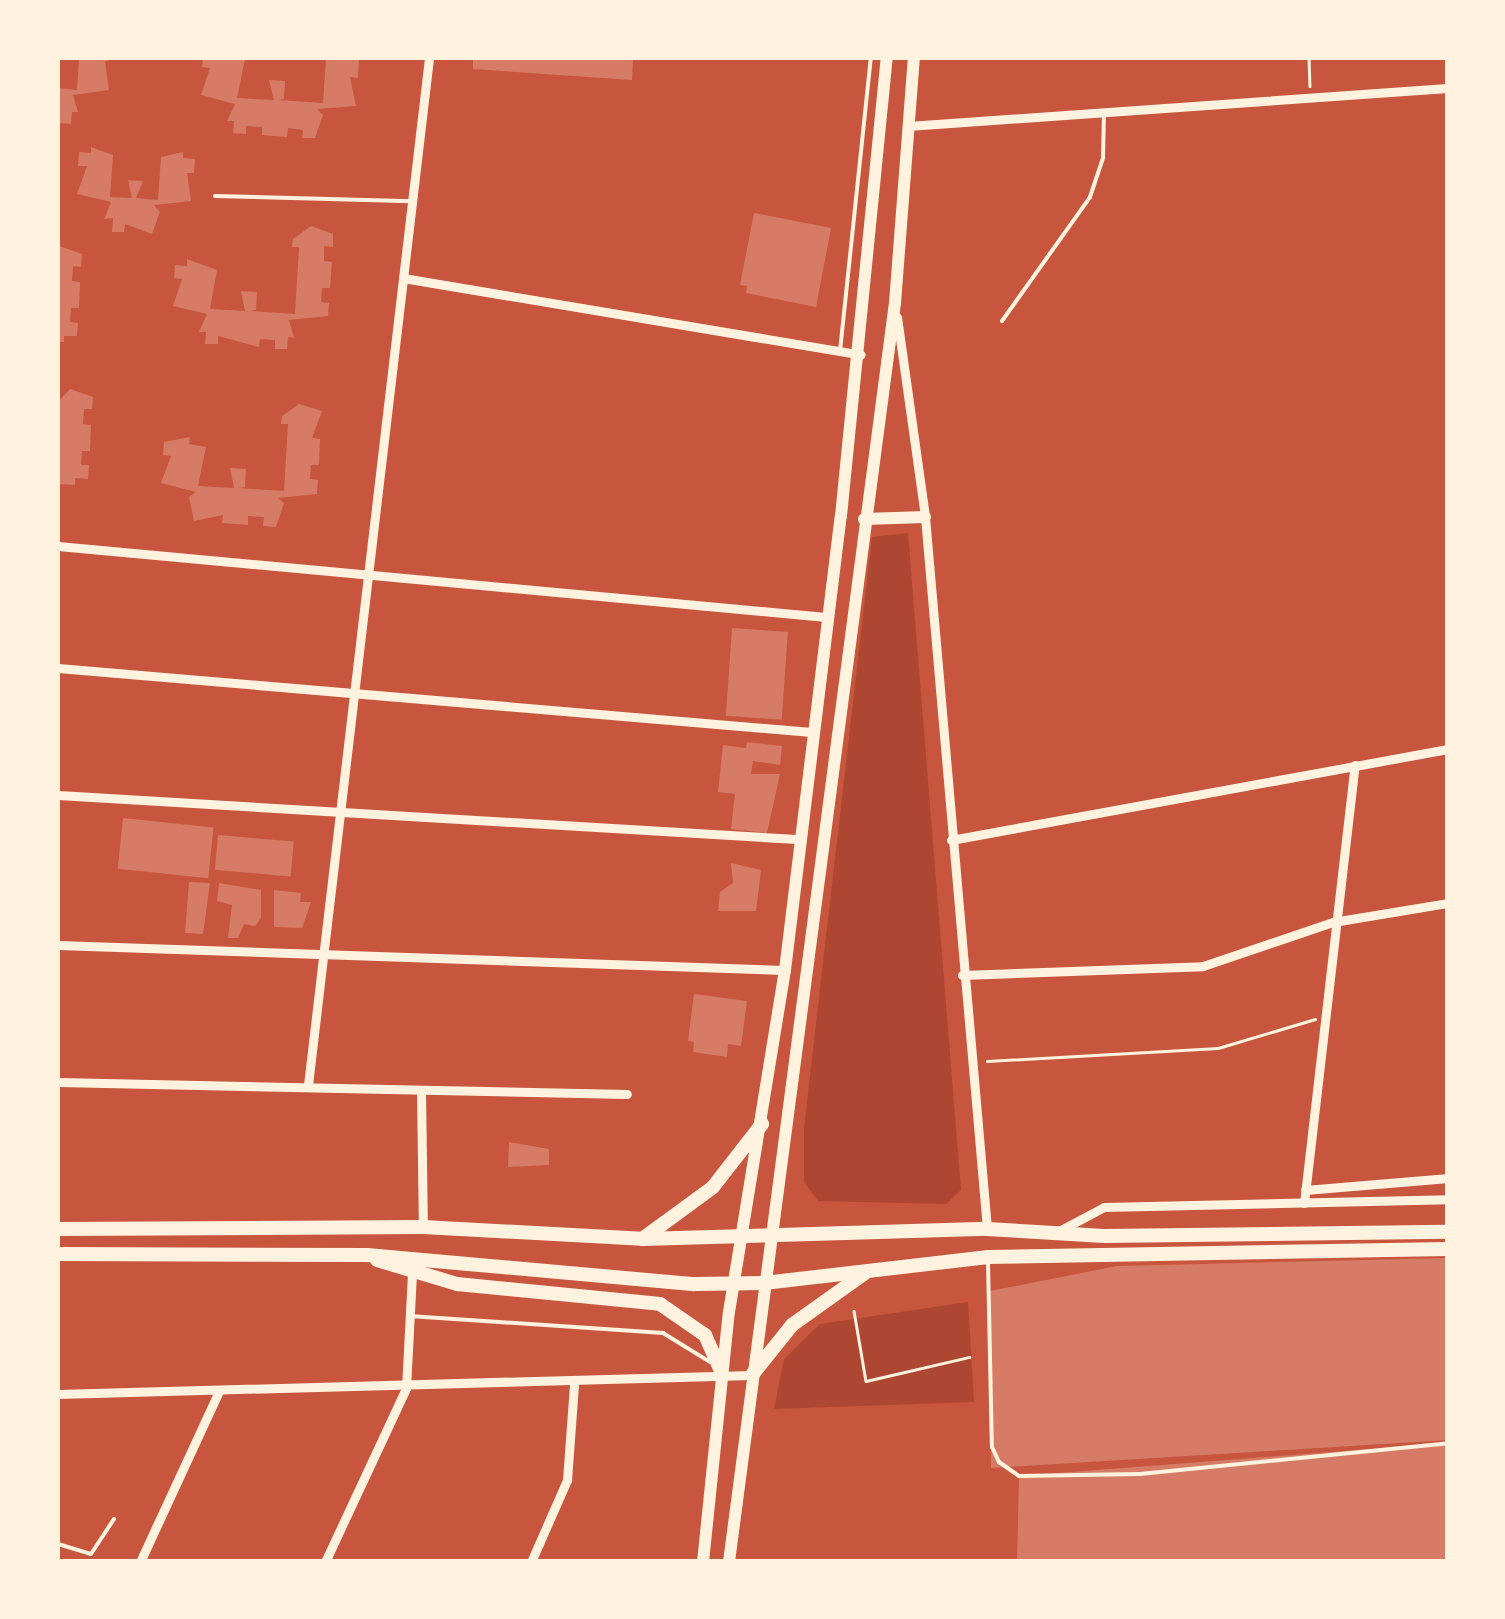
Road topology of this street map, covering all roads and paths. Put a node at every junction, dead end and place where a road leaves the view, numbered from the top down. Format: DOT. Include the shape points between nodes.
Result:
graph roads {
  1 [pos="429,58"];
  2 [pos="871,58"];
  3 [pos="887,58"];
  4 [pos="914,58"];
  5 [pos="1309,58"];
  6 [pos="1448,88"];
  7 [pos="1311,98"];
  8 [pos="1104,112"];
  9 [pos="908,126"];
  10 [pos="215,196"];
  11 [pos="412,201"];
  12 [pos="403,278"];
  13 [pos="894,302"];
  14 [pos="1002,321"];
  15 [pos="840,351"];
  16 [pos="861,355"];
  17 [pos="925,517"];
  18 [pos="864,519"];
  19 [pos="58,546"];
  20 [pos="368,574"];
  21 [pos="826,617"];
  22 [pos="58,668"];
  23 [pos="354,695"];
  24 [pos="811,732"];
  25 [pos="1448,748"];
  26 [pos="1355,765"];
  27 [pos="58,795"];
  28 [pos="340,816"];
  29 [pos="797,839"];
  30 [pos="951,840"];
  31 [pos="1448,904"];
  32 [pos="1333,922"];
  33 [pos="58,945"];
  34 [pos="323,958"];
  35 [pos="785,970"];
  36 [pos="962,975"];
  37 [pos="1324,1016"];
  38 [pos="971,1062"];
  39 [pos="58,1082"];
  40 [pos="308,1085"];
  41 [pos="420,1091"];
  42 [pos="627,1094"];
  43 [pos="762,1124"];
  44 [pos="1448,1178"];
  45 [pos="1305,1190"];
  46 [pos="1448,1200"];
  47 [pos="1304,1204"];
  48 [pos="423,1227"];
  49 [pos="58,1229"];
  50 [pos="987,1229"];
  51 [pos="1448,1232"];
  52 [pos="1057,1233"];
  53 [pos="771,1235"];
  54 [pos="742,1236"];
  55 [pos="642,1239"];
  56 [pos="1448,1249"];
  57 [pos="58,1254"];
  58 [pos="367,1256"];
  59 [pos="988,1257"];
  60 [pos="873,1268"];
  61 [pos="412,1273"];
  62 [pos="764,1283"];
  63 [pos="733,1284"];
  64 [pos="854,1311"];
  65 [pos="409,1316"];
  66 [pos="969,1357"];
  67 [pos="721,1372"];
  68 [pos="752,1375"];
  69 [pos="574,1385"];
  70 [pos="406,1388"];
  71 [pos="218,1392"];
  72 [pos="58,1394"];
  73 [pos="1448,1443"];
  74 [pos="114,1520"];
  75 [pos="58,1544"];
  76 [pos="140,1562"];
  77 [pos="326,1562"];
  78 [pos="531,1562"];
  79 [pos="703,1562"];
  80 [pos="728,1562"];
  1 -- 11 [label="street"];
  2 -- 15 [label="lane"];
  3 -- 16 [label="main road"];
  4 -- 9 [label="main road"];
  5 -- 7 [label="path"];
  6 -- 7 [label="street"];
  7 -- 8 [label="street"];
  8 -- 9 [label="street"];
  8 -- 14 [label="lane" via="1102,158 1090,197"];
  9 -- 13 [label="main road"];
  10 -- 11 [label="lane"];
  11 -- 12 [label="street"];
  12 -- 15 [label="street"];
  12 -- 20 [label="street"];
  13 -- 17 [label="street"];
  13 -- 18 [label="main road"];
  15 -- 16 [label="street"];
  16 -- 21 [label="main road"];
  17 -- 18 [label="main road"];
  17 -- 30 [label="street"];
  18 -- 53 [label="main road"];
  19 -- 20 [label="street"];
  20 -- 21 [label="street"];
  20 -- 23 [label="street"];
  21 -- 24 [label="main road"];
  22 -- 23 [label="street"];
  23 -- 24 [label="street"];
  23 -- 28 [label="street"];
  24 -- 29 [label="main road"];
  25 -- 26 [label="street"];
  26 -- 30 [label="street"];
  26 -- 32 [label="street"];
  27 -- 28 [label="street"];
  28 -- 29 [label="street"];
  28 -- 34 [label="street"];
  29 -- 35 [label="main road"];
  30 -- 36 [label="street"];
  31 -- 32 [label="street"];
  32 -- 36 [label="street" via="1203,966"];
  32 -- 37 [label="street"];
  33 -- 34 [label="street"];
  34 -- 35 [label="street"];
  34 -- 40 [label="street"];
  35 -- 43 [label="main road"];
  36 -- 38 [label="street"];
  37 -- 38 [label="path" via="1218,1048"];
  37 -- 45 [label="street"];
  38 -- 50 [label="street"];
  39 -- 40 [label="street"];
  40 -- 41 [label="street"];
  41 -- 42 [label="street"];
  41 -- 48 [label="street"];
  43 -- 54 [label="main road"];
  43 -- 55 [label="main road" via="713,1187"];
  44 -- 45 [label="street"];
  45 -- 47 [label="street"];
  46 -- 47 [label="street"];
  47 -- 52 [label="street" via="1104,1207"];
  48 -- 49 [label="main road"];
  48 -- 55 [label="main road"];
  50 -- 52 [label="main road"];
  50 -- 53 [label="main road"];
  51 -- 52 [label="main road"];
  53 -- 54 [label="main road"];
  53 -- 62 [label="main road"];
  54 -- 55 [label="main road"];
  54 -- 63 [label="main road"];
  56 -- 59 [label="main road"];
  57 -- 58 [label="main road"];
  58 -- 61 [label="main road"];
  58 -- 63 [label="main road"];
  59 -- 60 [label="main road"];
  59 -- 73 [label="lane" via="992,1447 999,1462 1020,1476 1140,1474"];
  60 -- 62 [label="main road"];
  60 -- 68 [label="main road" via="792,1325"];
  61 -- 65 [label="street"];
  61 -- 67 [label="main road" via="660,1304 705,1335"];
  62 -- 63 [label="main road"];
  62 -- 68 [label="main road"];
  63 -- 67 [label="main road"];
  64 -- 66 [label="path" via="866,1381"];
  65 -- 67 [label="lane" via="663,1332"];
  65 -- 70 [label="street"];
  67 -- 68 [label="street"];
  67 -- 69 [label="street"];
  67 -- 79 [label="main road"];
  68 -- 80 [label="main road"];
  69 -- 70 [label="street"];
  69 -- 78 [label="street" via="568,1480"];
  70 -- 71 [label="street"];
  70 -- 77 [label="street"];
  71 -- 72 [label="street"];
  71 -- 76 [label="street"];
  74 -- 75 [label="lane" via="91,1554"];
}
